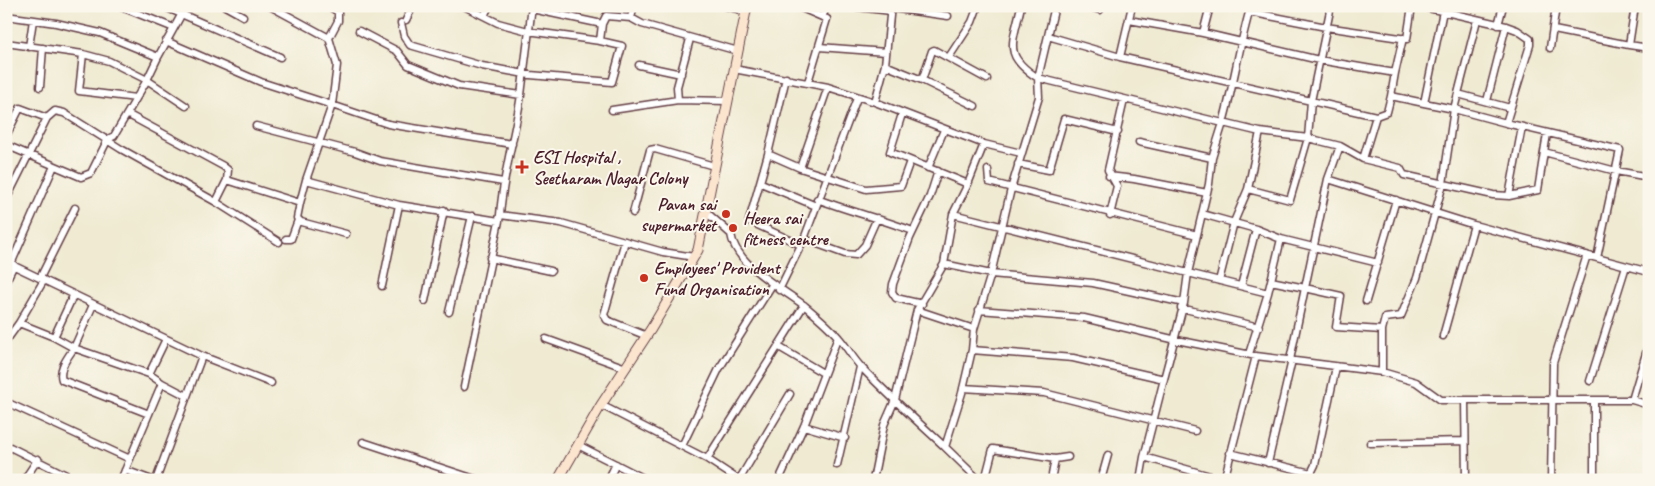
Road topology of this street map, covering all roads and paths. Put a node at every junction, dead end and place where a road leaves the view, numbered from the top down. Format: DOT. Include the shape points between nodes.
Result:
graph roads {
  1 [pos="118,6"];
  2 [pos="163,6"];
  3 [pos="186,6"];
  4 [pos="225,6"];
  5 [pos="270,6"];
  6 [pos="329,6"];
  7 [pos="413,6"];
  8 [pos="464,6"];
  9 [pos="489,6"];
  10 [pos="634,6"];
  11 [pos="724,6"];
  12 [pos="797,6"];
  13 [pos="827,6"];
  14 [pos="849,6"];
  15 [pos="978,6"];
  16 [pos="1021,6"];
  17 [pos="1054,6"];
  18 [pos="1087,6"];
  19 [pos="1132,6"];
  20 [pos="1210,6"];
  21 [pos="1331,6"];
  22 [pos="1412,6"];
  23 [pos="1420,6"];
  24 [pos="1503,6"];
  25 [pos="1556,6"];
  26 [pos="1635,6"];
  27 [pos="532,8"];
  28 [pos="746,9"];
  29 [pos="891,9"];
  30 [pos="1250,9"];
  31 [pos="1100,10"];
  32 [pos="1443,11"];
  33 [pos="181,14"];
  34 [pos="6,16"];
  35 [pos="243,16"];
  36 [pos="484,16"];
  37 [pos="948,16"];
  38 [pos="822,17"];
  39 [pos="631,18"];
  40 [pos="33,20"];
  41 [pos="1129,20"];
  42 [pos="1477,20"];
  43 [pos="602,24"];
  44 [pos="1498,24"];
  45 [pos="1506,26"];
  46 [pos="1326,27"];
  47 [pos="174,28"];
  48 [pos="1554,30"];
  49 [pos="359,31"];
  50 [pos="528,31"];
  51 [pos="1203,34"];
  52 [pos="1048,36"];
  53 [pos="329,38"];
  54 [pos="1403,38"];
  55 [pos="690,39"];
  56 [pos="166,41"];
  57 [pos="600,41"];
  58 [pos="6,43"];
  59 [pos="1241,43"];
  60 [pos="819,45"];
  61 [pos="1629,45"];
  62 [pos="29,47"];
  63 [pos="43,48"];
  64 [pos="1550,48"];
  65 [pos="1649,48"];
  66 [pos="738,51"];
  67 [pos="886,52"];
  68 [pos="83,54"];
  69 [pos="158,57"];
  70 [pos="280,57"];
  71 [pos="949,57"];
  72 [pos="1120,57"];
  73 [pos="1318,60"];
  74 [pos="639,65"];
  75 [pos="885,65"];
  76 [pos="734,69"];
  77 [pos="1395,73"];
  78 [pos="523,74"];
  79 [pos="681,74"];
  80 [pos="786,78"];
  81 [pos="1038,78"];
  82 [pos="147,80"];
  83 [pos="922,80"];
  84 [pos="987,80"];
  85 [pos="808,82"];
  86 [pos="1234,84"];
  87 [pos="40,87"];
  88 [pos="828,87"];
  89 [pos="1458,94"];
  90 [pos="521,95"];
  91 [pos="1391,96"];
  92 [pos="136,98"];
  93 [pos="857,98"];
  94 [pos="678,100"];
  95 [pos="1124,100"];
  96 [pos="728,101"];
  97 [pos="1311,101"];
  98 [pos="1487,101"];
  99 [pos="875,102"];
  100 [pos="1424,103"];
  101 [pos="332,105"];
  102 [pos="186,106"];
  103 [pos="975,106"];
  104 [pos="1510,108"];
  105 [pos="1454,109"];
  106 [pos="612,110"];
  107 [pos="127,114"];
  108 [pos="902,114"];
  109 [pos="1376,116"];
  110 [pos="47,118"];
  111 [pos="1223,123"];
  112 [pos="1506,124"];
  113 [pos="256,126"];
  114 [pos="1522,127"];
  115 [pos="944,130"];
  116 [pos="1118,132"];
  117 [pos="1260,132"];
  118 [pos="1547,134"];
  119 [pos="6,136"];
  120 [pos="1308,138"];
  121 [pos="108,140"];
  122 [pos="1139,142"];
  123 [pos="320,144"];
  124 [pos="512,144"];
  125 [pos="984,144"];
  126 [pos="6,146"];
  127 [pos="1340,146"];
  128 [pos="1544,152"];
  129 [pos="1021,153"];
  130 [pos="768,154"];
  131 [pos="27,156"];
  132 [pos="1212,158"];
  133 [pos="1363,160"];
  134 [pos="910,161"];
  135 [pos="1018,164"];
  136 [pos="54,166"];
  137 [pos="714,166"];
  138 [pos="800,168"];
  139 [pos="928,168"];
  140 [pos="988,170"];
  141 [pos="938,171"];
  142 [pos="1616,171"];
  143 [pos="1109,176"];
  144 [pos="1649,176"];
  145 [pos="826,177"];
  146 [pos="1328,179"];
  147 [pos="227,180"];
  148 [pos="306,180"];
  149 [pos="503,182"];
  150 [pos="761,183"];
  151 [pos="968,184"];
  152 [pos="1443,184"];
  153 [pos="1011,188"];
  154 [pos="1248,189"];
  155 [pos="1206,193"];
  156 [pos="1509,196"];
  157 [pos="6,200"];
  158 [pos="1396,200"];
  159 [pos="216,202"];
  160 [pos="300,203"];
  161 [pos="816,203"];
  162 [pos="399,205"];
  163 [pos="75,208"];
  164 [pos="444,210"];
  165 [pos="706,212"];
  166 [pos="1433,212"];
  167 [pos="633,213"];
  168 [pos="952,214"];
  169 [pos="1202,214"];
  170 [pos="1110,215"];
  171 [pos="472,216"];
  172 [pos="500,218"];
  173 [pos="878,218"];
  174 [pos="298,220"];
  175 [pos="1234,222"];
  176 [pos="1474,224"];
  177 [pos="1003,228"];
  178 [pos="1256,229"];
  179 [pos="912,231"];
  180 [pos="346,234"];
  181 [pos="1197,236"];
  182 [pos="286,239"];
  183 [pos="1281,239"];
  184 [pos="625,241"];
  185 [pos="278,242"];
  186 [pos="802,242"];
  187 [pos="1313,246"];
  188 [pos="1587,255"];
  189 [pos="694,257"];
  190 [pos="490,258"];
  191 [pos="1597,258"];
  192 [pos="1378,263"];
  193 [pos="10,264"];
  194 [pos="944,264"];
  195 [pos="1626,266"];
  196 [pos="551,271"];
  197 [pos="1649,272"];
  198 [pos="1188,273"];
  199 [pos="991,274"];
  200 [pos="42,279"];
  201 [pos="6,281"];
  202 [pos="1219,281"];
  203 [pos="1271,281"];
  204 [pos="772,284"];
  205 [pos="382,286"];
  206 [pos="1241,286"];
  207 [pos="1305,288"];
  208 [pos="779,290"];
  209 [pos="1268,293"];
  210 [pos="74,296"];
  211 [pos="425,301"];
  212 [pos="1366,301"];
  213 [pos="922,304"];
  214 [pos="93,305"];
  215 [pos="804,305"];
  216 [pos="1183,306"];
  217 [pos="917,310"];
  218 [pos="980,310"];
  219 [pos="449,312"];
  220 [pos="19,323"];
  221 [pos="1259,327"];
  222 [pos="974,328"];
  223 [pos="1382,330"];
  224 [pos="647,336"];
  225 [pos="1443,336"];
  226 [pos="54,337"];
  227 [pos="838,337"];
  228 [pos="166,339"];
  229 [pos="546,339"];
  230 [pos="1172,340"];
  231 [pos="7,342"];
  232 [pos="1649,343"];
  233 [pos="780,347"];
  234 [pos="74,348"];
  235 [pos="972,350"];
  236 [pos="1249,354"];
  237 [pos="202,356"];
  238 [pos="1256,356"];
  239 [pos="1647,359"];
  240 [pos="1291,360"];
  241 [pos="860,367"];
  242 [pos="1336,367"];
  243 [pos="626,368"];
  244 [pos="1382,372"];
  245 [pos="822,373"];
  246 [pos="149,374"];
  247 [pos="1164,379"];
  248 [pos="1590,382"];
  249 [pos="162,383"];
  250 [pos="271,383"];
  251 [pos="464,387"];
  252 [pos="963,388"];
  253 [pos="790,394"];
  254 [pos="187,396"];
  255 [pos="1552,399"];
  256 [pos="895,400"];
  257 [pos="1465,400"];
  258 [pos="1594,400"];
  259 [pos="1632,400"];
  260 [pos="6,402"];
  261 [pos="601,405"];
  262 [pos="1649,405"];
  263 [pos="149,414"];
  264 [pos="1153,418"];
  265 [pos="804,426"];
  266 [pos="1195,431"];
  267 [pos="845,438"];
  268 [pos="1465,441"];
  269 [pos="363,442"];
  270 [pos="1370,443"];
  271 [pos="6,444"];
  272 [pos="578,445"];
  273 [pos="682,446"];
  274 [pos="945,447"];
  275 [pos="1230,454"];
  276 [pos="1108,455"];
  277 [pos="1068,457"];
  278 [pos="1144,457"];
  279 [pos="38,459"];
  280 [pos="130,459"];
  281 [pos="1054,459"];
  282 [pos="707,460"];
  283 [pos="1268,463"];
  284 [pos="616,464"];
  285 [pos="837,465"];
  286 [pos="126,470"];
  287 [pos="456,472"];
  288 [pos="75,479"];
  289 [pos="24,480"];
  290 [pos="121,480"];
  291 [pos="154,480"];
  292 [pos="453,480"];
  293 [pos="478,480"];
  294 [pos="558,480"];
  295 [pos="608,480"];
  296 [pos="647,480"];
  297 [pos="739,480"];
  298 [pos="779,480"];
  299 [pos="873,480"];
  300 [pos="979,480"];
  301 [pos="985,480"];
  302 [pos="1051,480"];
  303 [pos="1101,480"];
  304 [pos="1140,480"];
  305 [pos="1224,480"];
  306 [pos="1466,480"];
  307 [pos="1551,480"];
  308 [pos="1594,480"];
  1 -- 47 [label="street"];
  2 -- 33 [label="street"];
  3 -- 33 [label="street"];
  4 -- 35 [label="street"];
  5 -- 53 [label="street"];
  6 -- 53 [label="street" via="338,12 339,18"];
  7 -- 78 [label="street" via="404,22 404,36 410,45"];
  8 -- 36 [label="street"];
  9 -- 36 [label="street"];
  10 -- 39 [label="street"];
  11 -- 28 [label="street"];
  12 -- 38 [label="street"];
  13 -- 38 [label="street"];
  14 -- 29 [label="street"];
  15 -- 71 [label="street" via="972,22"];
  16 -- 81 [label="street" via="1012,49 1021,67"];
  17 -- 52 [label="street"];
  18 -- 31 [label="street"];
  19 -- 41 [label="street"];
  20 -- 51 [label="street"];
  21 -- 46 [label="street"];
  22 -- 54 [label="street" via="1408,37"];
  23 -- 32 [label="street"];
  24 -- 44 [label="street"];
  25 -- 48 [label="street"];
  26 -- 61 [label="street"];
  27 -- 43 [label="street"];
  27 -- 50 [label="street"];
  28 -- 66 [label="street"];
  29 -- 37 [label="street"];
  29 -- 67 [label="street"];
  30 -- 46 [label="street"];
  30 -- 59 [label="street"];
  32 -- 42 [label="street"];
  32 -- 100 [label="street"];
  33 -- 47 [label="street"];
  33 -- 70 [label="street"];
  34 -- 40 [label="street"];
  36 -- 50 [label="street"];
  38 -- 60 [label="street" via="827,20"];
  39 -- 43 [label="street" via="606,16"];
  39 -- 55 [label="street"];
  40 -- 62 [label="street"];
  40 -- 69 [label="street" via="100,33"];
  41 -- 51 [label="street"];
  41 -- 72 [label="street"];
  42 -- 44 [label="street"];
  42 -- 89 [label="street"];
  43 -- 57 [label="street"];
  44 -- 45 [label="street"];
  45 -- 98 [label="street"];
  45 -- 104 [label="street" via="1530,39"];
  46 -- 54 [label="street"];
  46 -- 73 [label="street"];
  47 -- 56 [label="street"];
  48 -- 61 [label="street"];
  48 -- 64 [label="street"];
  49 -- 90 [label="street" via="397,51 408,65 459,86"];
  50 -- 57 [label="street"];
  50 -- 78 [label="street"];
  51 -- 59 [label="street"];
  52 -- 72 [label="street"];
  52 -- 81 [label="street"];
  53 -- 101 [label="street" via="337,65"];
  54 -- 77 [label="street"];
  55 -- 66 [label="street"];
  55 -- 79 [label="street"];
  56 -- 69 [label="street"];
  56 -- 101 [label="street" via="261,82"];
  57 -- 78 [label="street" via="622,46 612,82"];
  58 -- 62 [label="street"];
  59 -- 73 [label="street"];
  59 -- 86 [label="street"];
  60 -- 67 [label="street"];
  60 -- 85 [label="street"];
  61 -- 65 [label="street"];
  62 -- 63 [label="street"];
  63 -- 68 [label="street"];
  63 -- 87 [label="street"];
  66 -- 76 [label="street"];
  67 -- 75 [label="street"];
  68 -- 82 [label="street" via="109,61"];
  68 -- 92 [label="street" via="79,90"];
  69 -- 82 [label="street"];
  71 -- 83 [label="street" via="932,51"];
  71 -- 84 [label="street"];
  72 -- 86 [label="street"];
  73 -- 77 [label="street"];
  73 -- 97 [label="street"];
  74 -- 79 [label="street"];
  75 -- 83 [label="street"];
  75 -- 99 [label="street"];
  76 -- 80 [label="street"];
  76 -- 96 [label="street"];
  77 -- 91 [label="street"];
  78 -- 90 [label="street"];
  79 -- 94 [label="street"];
  80 -- 85 [label="street"];
  80 -- 130 [label="street"];
  81 -- 95 [label="street"];
  81 -- 129 [label="street" via="1039,97"];
  82 -- 92 [label="street"];
  82 -- 102 [label="street"];
  83 -- 103 [label="street"];
  85 -- 88 [label="street"];
  86 -- 97 [label="street"];
  86 -- 111 [label="street"];
  88 -- 93 [label="street"];
  88 -- 138 [label="street"];
  89 -- 98 [label="street"];
  89 -- 105 [label="street"];
  90 -- 124 [label="street"];
  91 -- 100 [label="street"];
  91 -- 109 [label="street" via="1388,112"];
  92 -- 107 [label="street"];
  93 -- 99 [label="street"];
  93 -- 145 [label="street"];
  94 -- 96 [label="street"];
  94 -- 106 [label="street"];
  95 -- 111 [label="street"];
  95 -- 116 [label="street"];
  96 -- 137 [label="street"];
  97 -- 109 [label="street"];
  97 -- 120 [label="street"];
  98 -- 104 [label="street"];
  99 -- 108 [label="street"];
  100 -- 105 [label="street"];
  101 -- 123 [label="street"];
  101 -- 124 [label="street" via="388,124"];
  104 -- 112 [label="street"];
  105 -- 112 [label="street"];
  105 -- 152 [label="street"];
  107 -- 121 [label="street"];
  107 -- 147 [label="street" via="223,166 228,170"];
  108 -- 115 [label="street"];
  108 -- 134 [label="street" via="890,152"];
  109 -- 133 [label="street"];
  110 -- 119 [label="street" via="20,108"];
  110 -- 121 [label="street" via="59,111"];
  110 -- 131 [label="street"];
  111 -- 117 [label="street"];
  111 -- 132 [label="street"];
  112 -- 114 [label="street"];
  113 -- 123 [label="street"];
  114 -- 118 [label="street"];
  114 -- 156 [label="street"];
  115 -- 125 [label="street"];
  115 -- 139 [label="street"];
  116 -- 135 [label="street" via="1064,119 1049,170"];
  116 -- 143 [label="street"];
  117 -- 120 [label="street"];
  117 -- 154 [label="street"];
  118 -- 128 [label="street"];
  118 -- 142 [label="street" via="1620,150"];
  120 -- 127 [label="street"];
  120 -- 154 [label="street" via="1290,200"];
  121 -- 136 [label="street" via="87,176 81,177"];
  121 -- 159 [label="street"];
  122 -- 132 [label="street"];
  123 -- 148 [label="street"];
  123 -- 149 [label="street" via="380,161"];
  124 -- 149 [label="street"];
  125 -- 129 [label="street"];
  125 -- 151 [label="street"];
  126 -- 131 [label="street"];
  127 -- 133 [label="street"];
  127 -- 146 [label="street"];
  128 -- 142 [label="street"];
  128 -- 156 [label="street" via="1538,190"];
  129 -- 135 [label="street"];
  130 -- 138 [label="street"];
  130 -- 150 [label="street"];
  131 -- 136 [label="street"];
  131 -- 157 [label="street"];
  132 -- 155 [label="street"];
  133 -- 152 [label="street" via="1400,168 1404,175"];
  134 -- 139 [label="street"];
  134 -- 145 [label="street" via="900,186 866,189"];
  135 -- 153 [label="street"];
  136 -- 193 [label="street"];
  137 -- 165 [label="street"];
  137 -- 167 [label="street" via="650,150"];
  138 -- 145 [label="street"];
  139 -- 141 [label="street"];
  140 -- 153 [label="street" via="989,182"];
  141 -- 151 [label="street"];
  141 -- 179 [label="street" via="930,196"];
  142 -- 144 [label="street"];
  142 -- 191 [label="street"];
  143 -- 155 [label="street"];
  143 -- 170 [label="street" via="1116,186"];
  145 -- 161 [label="street"];
  146 -- 158 [label="street"];
  146 -- 187 [label="street"];
  147 -- 159 [label="street"];
  147 -- 160 [label="street"];
  148 -- 160 [label="street"];
  148 -- 162 [label="street"];
  149 -- 172 [label="street"];
  150 -- 161 [label="street"];
  150 -- 186 [label="street" via="749,221"];
  151 -- 168 [label="street"];
  152 -- 156 [label="street"];
  152 -- 166 [label="street"];
  153 -- 170 [label="street"];
  153 -- 177 [label="street"];
  154 -- 175 [label="street"];
  155 -- 169 [label="street"];
  158 -- 166 [label="street"];
  158 -- 192 [label="street"];
  159 -- 185 [label="street"];
  160 -- 174 [label="street"];
  161 -- 173 [label="street"];
  161 -- 186 [label="street"];
  162 -- 164 [label="street"];
  162 -- 205 [label="street"];
  163 -- 200 [label="street"];
  164 -- 171 [label="street"];
  164 -- 211 [label="street"];
  165 -- 189 [label="street"];
  165 -- 204 [label="street" via="731,234 732,245"];
  166 -- 176 [label="street"];
  166 -- 223 [label="street" via="1417,278 1401,316 1384,318"];
  168 -- 177 [label="street"];
  168 -- 194 [label="street"];
  169 -- 175 [label="street"];
  169 -- 181 [label="street"];
  170 -- 181 [label="street"];
  171 -- 172 [label="street"];
  171 -- 219 [label="street"];
  172 -- 184 [label="street" via="561,223"];
  172 -- 190 [label="street"];
  173 -- 179 [label="street"];
  173 -- 186 [label="street" via="865,245 856,255"];
  174 -- 180 [label="street"];
  174 -- 182 [label="street" via="292,239"];
  175 -- 178 [label="street"];
  175 -- 202 [label="street"];
  176 -- 188 [label="street"];
  176 -- 225 [label="street"];
  177 -- 198 [label="street"];
  177 -- 199 [label="street"];
  178 -- 183 [label="street"];
  178 -- 206 [label="street"];
  179 -- 213 [label="street" via="892,292 896,298"];
  181 -- 198 [label="street"];
  183 -- 187 [label="street"];
  183 -- 203 [label="street"];
  184 -- 189 [label="street"];
  184 -- 224 [label="street" via="604,314 607,320"];
  186 -- 208 [label="street"];
  187 -- 192 [label="street"];
  187 -- 207 [label="street"];
  188 -- 191 [label="street"];
  188 -- 255 [label="street" via="1554,363"];
  189 -- 224 [label="street"];
  190 -- 196 [label="street"];
  190 -- 251 [label="street"];
  191 -- 195 [label="street"];
  192 -- 212 [label="street"];
  193 -- 200 [label="street"];
  193 -- 201 [label="street"];
  194 -- 199 [label="street"];
  194 -- 213 [label="street"];
  195 -- 197 [label="street"];
  195 -- 248 [label="street"];
  198 -- 202 [label="street"];
  198 -- 216 [label="street"];
  199 -- 216 [label="street" via="1093,283"];
  199 -- 218 [label="street"];
  200 -- 210 [label="street"];
  200 -- 220 [label="street"];
  202 -- 206 [label="street"];
  203 -- 207 [label="street"];
  203 -- 209 [label="street"];
  204 -- 208 [label="street"];
  204 -- 273 [label="street" via="719,369"];
  206 -- 209 [label="street"];
  207 -- 223 [label="street" via="1341,296 1336,327"];
  207 -- 240 [label="street"];
  208 -- 215 [label="street"];
  209 -- 221 [label="street"];
  210 -- 214 [label="street"];
  210 -- 226 [label="street"];
  213 -- 217 [label="street"];
  214 -- 228 [label="street"];
  214 -- 234 [label="street"];
  215 -- 227 [label="street"];
  215 -- 233 [label="street"];
  216 -- 221 [label="street"];
  216 -- 230 [label="street"];
  217 -- 222 [label="street"];
  217 -- 256 [label="street"];
  218 -- 222 [label="street"];
  218 -- 230 [label="street" via="1084,318"];
  220 -- 226 [label="street"];
  220 -- 231 [label="street"];
  221 -- 236 [label="street"];
  222 -- 235 [label="street"];
  223 -- 244 [label="street"];
  224 -- 243 [label="street"];
  226 -- 234 [label="street"];
  227 -- 241 [label="street"];
  227 -- 245 [label="street"];
  228 -- 237 [label="street"];
  228 -- 246 [label="street"];
  229 -- 243 [label="street"];
  230 -- 236 [label="street"];
  230 -- 247 [label="street"];
  232 -- 239 [label="street"];
  233 -- 245 [label="street"];
  233 -- 282 [label="street"];
  234 -- 246 [label="street"];
  234 -- 263 [label="street" via="62,368 62,380"];
  235 -- 247 [label="street" via="1073,358"];
  235 -- 252 [label="street"];
  236 -- 238 [label="street"];
  237 -- 250 [label="street"];
  237 -- 254 [label="street"];
  238 -- 240 [label="street"];
  238 -- 275 [label="street"];
  239 -- 259 [label="street"];
  240 -- 242 [label="street"];
  240 -- 283 [label="street"];
  241 -- 256 [label="street"];
  241 -- 267 [label="street"];
  242 -- 244 [label="street"];
  242 -- 283 [label="street" via="1311,473"];
  243 -- 261 [label="street"];
  244 -- 257 [label="street" via="1416,382 1441,400"];
  245 -- 265 [label="street"];
  246 -- 249 [label="street"];
  247 -- 264 [label="street"];
  249 -- 254 [label="street"];
  249 -- 263 [label="street"];
  252 -- 264 [label="street" via="1044,392"];
  252 -- 274 [label="street"];
  253 -- 297 [label="street"];
  254 -- 291 [label="street"];
  255 -- 257 [label="street"];
  255 -- 258 [label="street"];
  255 -- 307 [label="street"];
  256 -- 274 [label="street"];
  256 -- 299 [label="street" via="884,424"];
  257 -- 268 [label="street"];
  258 -- 259 [label="street"];
  258 -- 308 [label="street"];
  259 -- 262 [label="street"];
  260 -- 280 [label="street"];
  261 -- 272 [label="street"];
  261 -- 273 [label="street"];
  263 -- 280 [label="street"];
  264 -- 266 [label="street"];
  264 -- 278 [label="street"];
  265 -- 267 [label="street"];
  265 -- 298 [label="street"];
  267 -- 285 [label="street"];
  268 -- 270 [label="street"];
  268 -- 306 [label="street"];
  269 -- 287 [label="street"];
  271 -- 279 [label="street"];
  272 -- 284 [label="street"];
  272 -- 294 [label="street"];
  273 -- 282 [label="street"];
  274 -- 300 [label="street"];
  275 -- 283 [label="street"];
  275 -- 305 [label="street"];
  276 -- 303 [label="street"];
  277 -- 281 [label="street"];
  278 -- 304 [label="street"];
  278 -- 305 [label="street"];
  279 -- 288 [label="street"];
  279 -- 289 [label="street"];
  280 -- 286 [label="street"];
  281 -- 301 [label="street" via="993,449"];
  281 -- 302 [label="street"];
  282 -- 297 [label="street"];
  284 -- 295 [label="street"];
  284 -- 296 [label="street"];
  286 -- 290 [label="street"];
  286 -- 291 [label="street"];
  287 -- 292 [label="street"];
  287 -- 293 [label="street"];
}
